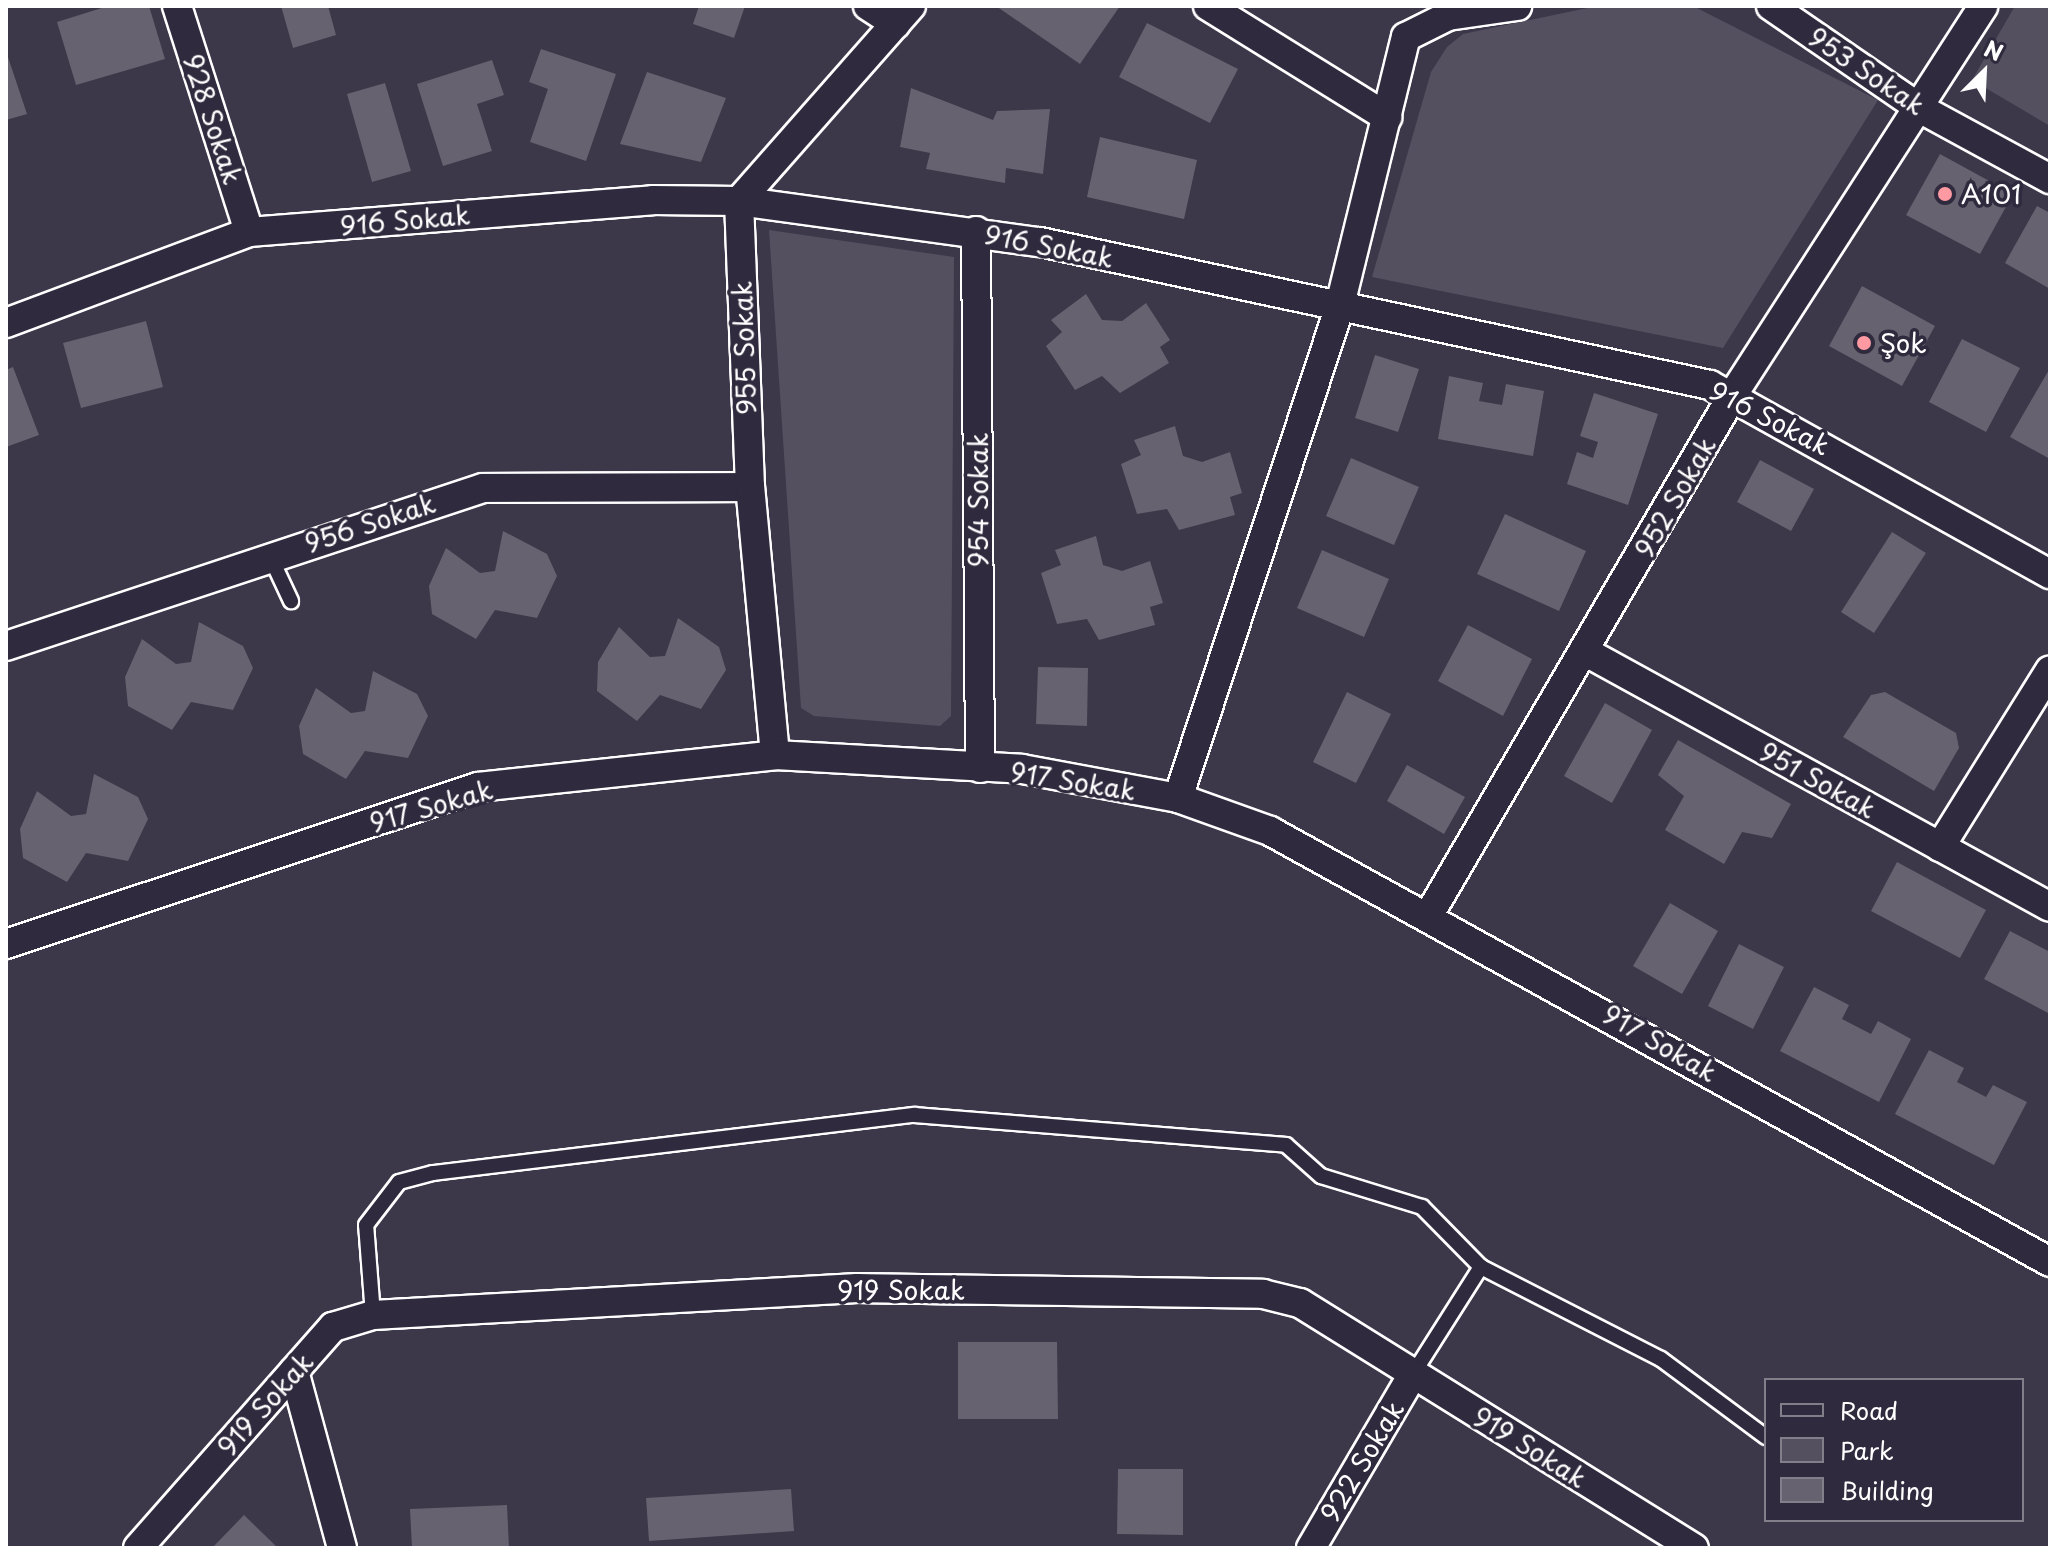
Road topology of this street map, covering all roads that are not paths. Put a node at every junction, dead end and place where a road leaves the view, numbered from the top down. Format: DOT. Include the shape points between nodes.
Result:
graph roads {
  1 [pos="177,6"];
  2 [pos="868,6"];
  3 [pos="1208,6"];
  4 [pos="1517,6"];
  5 [pos="1771,6"];
  6 [pos="1983,6"];
  7 [pos="904,15"];
  8 [pos="1921,109"];
  9 [pos="1387,117"];
  10 [pos="2050,179"];
  11 [pos="739,201"];
  12 [pos="976,231"];
  13 [pos="249,232"];
  14 [pos="1339,309"];
  15 [pos="6,323"];
  16 [pos="1734,393"];
  17 [pos="750,487"];
  18 [pos="270,556"];
  19 [pos="2050,574"];
  20 [pos="291,601"];
  21 [pos="6,646"];
  22 [pos="1586,652"];
  23 [pos="2050,670"];
  24 [pos="775,755"];
  25 [pos="980,768"];
  26 [pos="1178,798"];
  27 [pos="1940,847"];
  28 [pos="2050,907"];
  29 [pos="1430,913"];
  30 [pos="6,944"];
  31 [pos="2050,1262"];
  32 [pos="1481,1267"];
  33 [pos="373,1315"];
  34 [pos="294,1371"];
  35 [pos="1413,1374"];
  36 [pos="1764,1436"];
  37 [pos="138,1548"];
  38 [pos="342,1548"];
  39 [pos="1311,1548"];
  40 [pos="1694,1548"];
  1 -- 13 [label="street, 928 Sokak"];
  2 -- 7 [label="street"];
  3 -- 9 [label="street"];
  4 -- 9 [label="street" via="1448,16 1406,37"];
  5 -- 8 [label="street, 953 Sokak"];
  6 -- 8 [label="street, 952 Sokak"];
  7 -- 11 [label="street"];
  8 -- 10 [label="street, 953 Sokak"];
  8 -- 16 [label="street, 952 Sokak"];
  9 -- 14 [label="street"];
  11 -- 12 [label="street, 916 Sokak"];
  11 -- 13 [label="street, 916 Sokak" via="653,200"];
  11 -- 17 [label="street, 955 Sokak"];
  12 -- 14 [label="street, 916 Sokak"];
  12 -- 25 [label="street, 954 Sokak"];
  13 -- 15 [label="street, 916 Sokak"];
  14 -- 16 [label="street, 916 Sokak"];
  14 -- 26 [label="street"];
  16 -- 19 [label="street, 916 Sokak"];
  16 -- 22 [label="street, 952 Sokak"];
  17 -- 18 [label="street, 956 Sokak" via="483,488"];
  17 -- 24 [label="street, 955 Sokak"];
  18 -- 20 [label="lane"];
  18 -- 21 [label="street, 956 Sokak"];
  22 -- 27 [label="street, 951 Sokak"];
  22 -- 29 [label="street, 952 Sokak"];
  23 -- 27 [label="street"];
  24 -- 25 [label="street, 917 Sokak"];
  24 -- 30 [label="street, 917 Sokak" via="478,787"];
  25 -- 26 [label="street, 917 Sokak"];
  26 -- 29 [label="street, 917 Sokak" via="1270,831"];
  27 -- 28 [label="street, 951 Sokak"];
  29 -- 31 [label="street, 917 Sokak"];
  32 -- 33 [label="lane" via="1422,1207 1321,1176 1286,1145 915,1115 399,1182 366,1225"];
  32 -- 35 [label="lane"];
  32 -- 36 [label="lane" via="1661,1359"];
  33 -- 34 [label="street, 919 Sokak" via="333,1327"];
  33 -- 35 [label="street, 919 Sokak" via="857,1288 1263,1294 1300,1303"];
  34 -- 37 [label="street, 919 Sokak"];
  34 -- 38 [label="street"];
  35 -- 39 [label="street, 922 Sokak"];
  35 -- 40 [label="street, 919 Sokak"];
}
